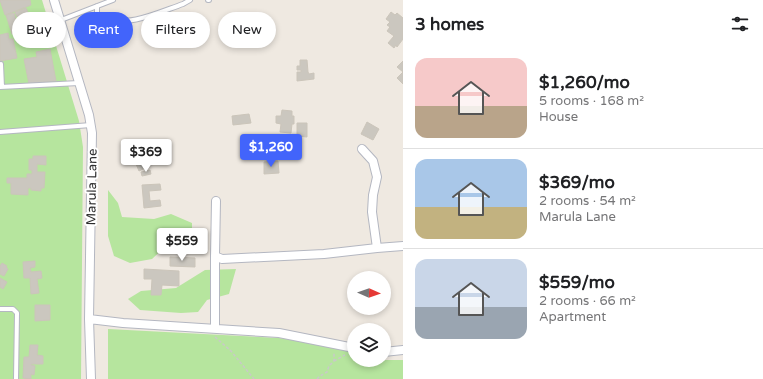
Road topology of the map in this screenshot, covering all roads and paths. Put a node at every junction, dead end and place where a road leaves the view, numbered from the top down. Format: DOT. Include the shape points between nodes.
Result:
graph roads {
  1 [pos="54,0"];
  2 [pos="113,0"];
  3 [pos="190,0"];
  4 [pos="97,6"];
  5 [pos="58,12"];
  6 [pos="66,18"];
  7 [pos="66,37"];
  8 [pos="2,64"];
  9 [pos="80,83"];
  10 [pos="1,87"];
  11 [pos="91,125"];
  12 [pos="0,132"];
  13 [pos="362,150"];
  14 [pos="216,201"];
  15 [pos="403,246"];
  16 [pos="377,248"];
  17 [pos="215,256"];
  18 [pos="0,309"];
  19 [pos="89,318"];
  20 [pos="205,328"];
  21 [pos="215,328"];
  22 [pos="338,344"];
  23 [pos="347,346"];
  24 [pos="403,350"];
  25 [pos="391,351"];
  26 [pos="16,379"];
  27 [pos="91,379"];
  28 [pos="254,379"];
  29 [pos="317,379"];
  1 -- 5 [label="street, Marula Lane"];
  2 -- 4 [label="lane"];
  3 -- 4 [label="lane" via="138,20 122,22 101,19 97,13"];
  4 -- 6 [label="lane"];
  7 -- 9 [label="street, Marula Lane"];
  8 -- 10 [label="lane"];
  9 -- 10 [label="lane"];
  9 -- 11 [label="street, Marula Lane"];
  11 -- 12 [label="lane"];
  11 -- 19 [label="street, Marula Lane"];
  13 -- 16 [label="street" via="373,161 377,177 372,212"];
  14 -- 17 [label="street"];
  15 -- 16 [label="street"];
  16 -- 17 [label="street" via="324,254 222,259"];
  17 -- 21 [label="street"];
  18 -- 26 [label="lane" via="13,309 17,313"];
  19 -- 20 [label="street" via="123,323"];
  19 -- 27 [label="street, Marula Lane"];
  20 -- 21 [label="street"];
  20 -- 28 [label="path" via="231,351"];
  21 -- 22 [label="street" via="279,332"];
  22 -- 23 [label="street"];
  22 -- 29 [label="path" via="334,360 327,372"];
  24 -- 25 [label="street"];
}
